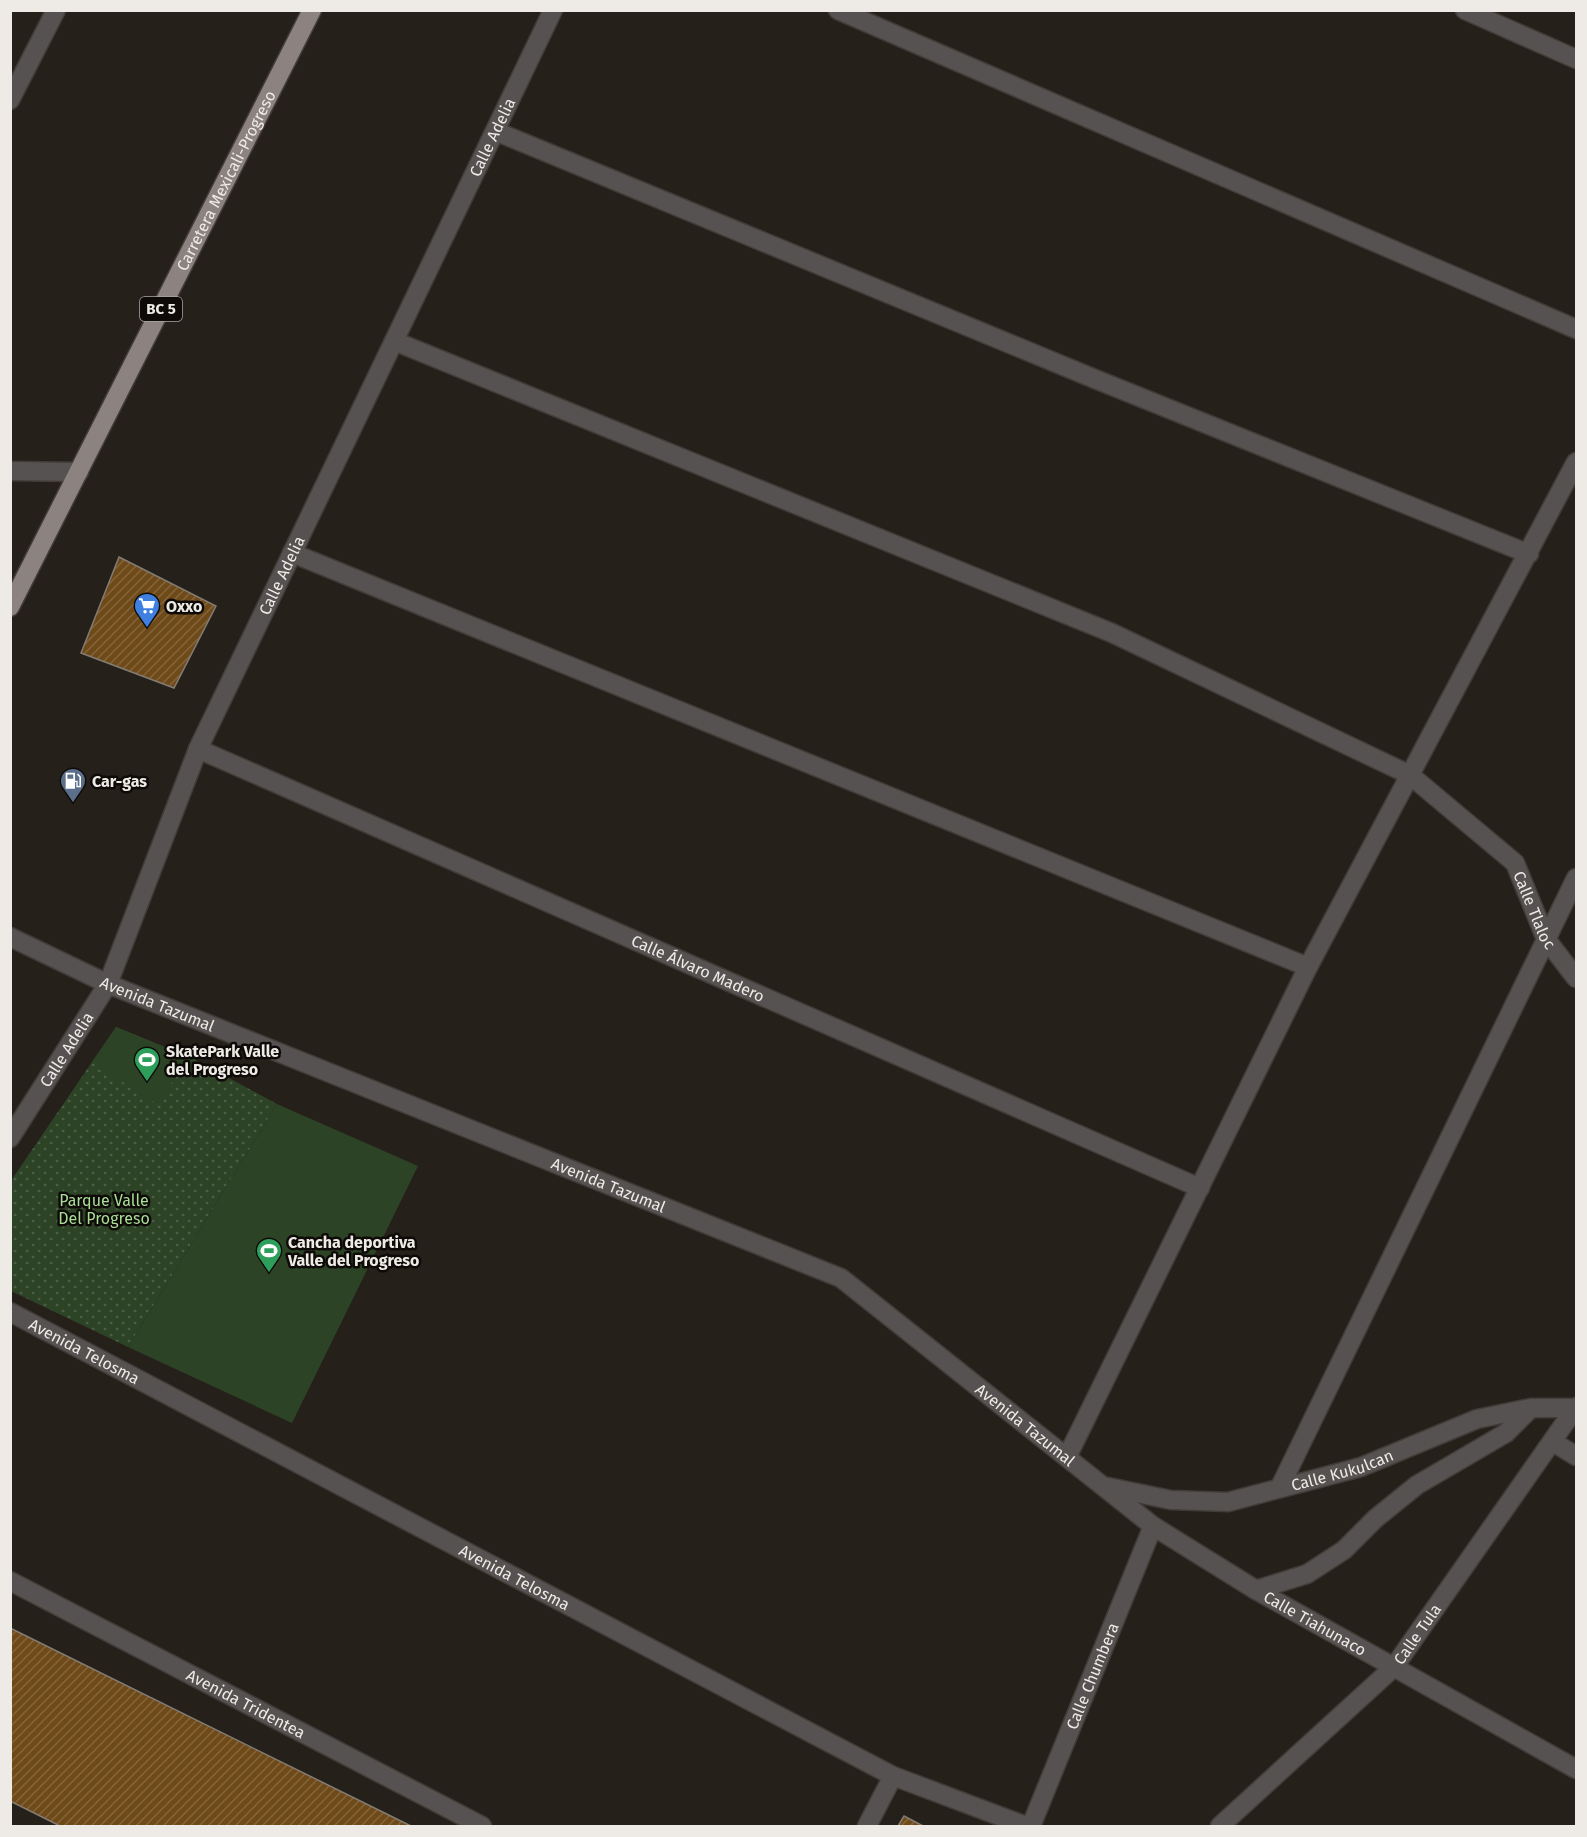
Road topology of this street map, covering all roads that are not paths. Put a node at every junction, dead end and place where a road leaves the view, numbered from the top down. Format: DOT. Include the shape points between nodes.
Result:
graph roads {
  1 [pos="56,10"];
  2 [pos="312,10"];
  3 [pos="554,10"];
  4 [pos="838,10"];
  5 [pos="1465,10"];
  6 [pos="1576,59"];
  7 [pos="10,100"];
  8 [pos="495,131"];
  9 [pos="1576,329"];
  10 [pos="394,341"];
  11 [pos="1576,462"];
  12 [pos="10,471"];
  13 [pos="79,472"];
  14 [pos="292,553"];
  15 [pos="1529,554"];
  16 [pos="10,607"];
  17 [pos="198,748"];
  18 [pos="1410,776"];
  19 [pos="1576,878"];
  20 [pos="10,937"];
  21 [pos="1546,939"];
  22 [pos="1308,967"];
  23 [pos="1576,978"];
  24 [pos="108,984"];
  25 [pos="10,1138"];
  26 [pos="1200,1188"];
  27 [pos="10,1312"];
  28 [pos="1531,1408"];
  29 [pos="1576,1408"];
  30 [pos="1553,1442"];
  31 [pos="1576,1456"];
  32 [pos="1066,1457"];
  33 [pos="1103,1486"];
  34 [pos="1280,1488"];
  35 [pos="1153,1526"];
  36 [pos="10,1581"];
  37 [pos="1256,1590"];
  38 [pos="1394,1667"];
  39 [pos="1576,1769"];
  40 [pos="892,1776"];
  41 [pos="482,1827"];
  42 [pos="867,1827"];
  43 [pos="1026,1827"];
  44 [pos="1031,1827"];
  45 [pos="1220,1827"];
  1 -- 7 [label="street"];
  2 -- 13 [label="main road, Carretera Mexicali-Progreso / BC 5"];
  3 -- 8 [label="street, Calle Adelia"];
  4 -- 9 [label="street"];
  5 -- 6 [label="street"];
  8 -- 10 [label="street, Calle Adelia"];
  8 -- 15 [label="street"];
  10 -- 14 [label="street, Calle Adelia"];
  10 -- 18 [label="street, Calle Tlaloc" via="1112,633"];
  11 -- 15 [label="street"];
  12 -- 13 [label="street"];
  13 -- 16 [label="main road, Carretera Mexicali-Progreso / BC 5"];
  14 -- 17 [label="street, Calle Adelia"];
  14 -- 22 [label="street"];
  15 -- 18 [label="street"];
  17 -- 24 [label="street, Calle Adelia"];
  17 -- 26 [label="street, Calle Álvaro Madero"];
  18 -- 21 [label="street, Calle Tlaloc" via="1515,863"];
  18 -- 22 [label="street"];
  19 -- 21 [label="street"];
  20 -- 24 [label="street, Avenida Tazumal"];
  21 -- 23 [label="street, Calle Tlaloc"];
  21 -- 34 [label="street"];
  22 -- 26 [label="street"];
  24 -- 25 [label="street, Calle Adelia"];
  24 -- 32 [label="street, Avenida Tazumal" via="841,1278"];
  26 -- 32 [label="street"];
  27 -- 40 [label="street, Avenida Telosma"];
  28 -- 29 [label="street, Calle Kukulcan"];
  28 -- 34 [label="street, Calle Kukulcan" via="1477,1419 1361,1467"];
  28 -- 37 [label="street" via="1506,1433 1417,1485 1344,1550 1307,1574"];
  29 -- 30 [label="street, Calle Tula"];
  30 -- 31 [label="street"];
  30 -- 38 [label="street, Calle Tula"];
  32 -- 33 [label="street, Avenida Tazumal"];
  33 -- 34 [label="street, Calle Kukulcan" via="1171,1500 1228,1502"];
  33 -- 35 [label="street, Avenida Tazumal"];
  35 -- 37 [label="street, Calle Tiahunaco"];
  35 -- 44 [label="street, Calle Chumbera"];
  36 -- 41 [label="street, Avenida Tridentea"];
  37 -- 38 [label="street, Calle Tiahunaco"];
  38 -- 39 [label="street, Calle Tiahunaco"];
  38 -- 45 [label="street, Calle Tula"];
  40 -- 42 [label="street"];
  40 -- 43 [label="street, Avenida Telosma"];
}
